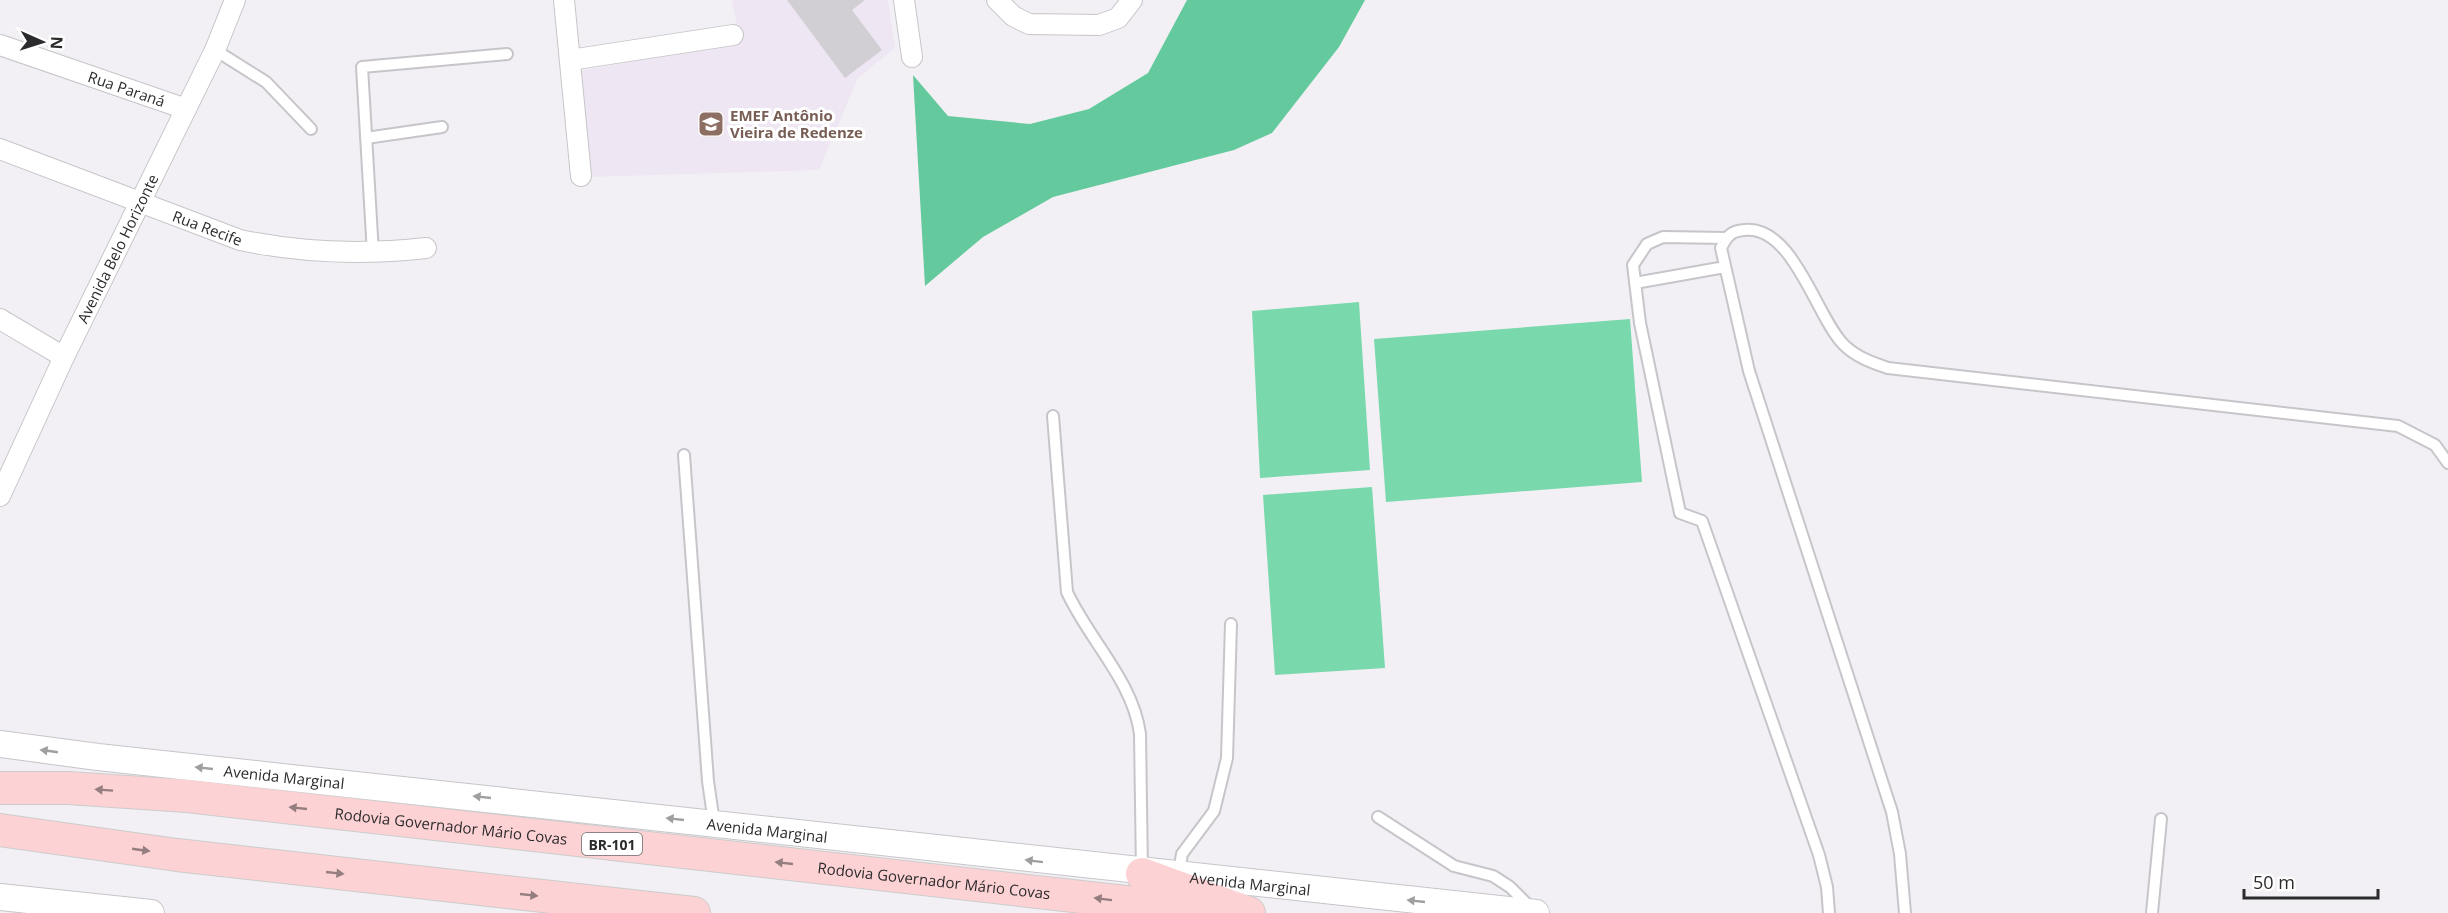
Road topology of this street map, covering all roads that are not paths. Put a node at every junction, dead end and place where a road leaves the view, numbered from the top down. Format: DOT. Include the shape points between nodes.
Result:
graph roads {
  1 [pos="235,0"];
  2 [pos="564,0"];
  3 [pos="904,0"];
  4 [pos="997,0"];
  5 [pos="1132,0"];
  6 [pos="733,35"];
  7 [pos="0,45"];
  8 [pos="215,50"];
  9 [pos="507,54"];
  10 [pos="912,57"];
  11 [pos="570,60"];
  12 [pos="186,109"];
  13 [pos="441,127"];
  14 [pos="311,129"];
  15 [pos="366,138"];
  16 [pos="0,150"];
  17 [pos="581,176"];
  18 [pos="142,203"];
  19 [pos="1726,238"];
  20 [pos="426,248"];
  21 [pos="373,254"];
  22 [pos="1725,267"];
  23 [pos="1635,283"];
  24 [pos="0,320"];
  25 [pos="64,357"];
  26 [pos="1053,416"];
  27 [pos="684,455"];
  28 [pos="2448,463"];
  29 [pos="0,496"];
  30 [pos="1231,624"];
  31 [pos="0,744"];
  32 [pos="0,788"];
  33 [pos="1378,817"];
  34 [pos="2161,819"];
  35 [pos="714,823"];
  36 [pos="0,830"];
  37 [pos="1142,874"];
  38 [pos="1178,877"];
  39 [pos="0,897"];
  40 [pos="151,913"];
  41 [pos="694,913"];
  42 [pos="1224,913"];
  43 [pos="1249,913"];
  44 [pos="1536,913"];
  45 [pos="1829,913"];
  46 [pos="1905,913"];
  47 [pos="2152,913"];
  1 -- 8 [label="street, Avenida Belo Horizonte"];
  2 -- 11 [label="street"];
  3 -- 10 [label="street"];
  4 -- 5 [label="street" via="1013,16 1029,24 1099,25 1118,18"];
  6 -- 11 [label="street"];
  7 -- 12 [label="street, Rua Paraná"];
  8 -- 12 [label="street, Avenida Belo Horizonte"];
  8 -- 14 [label="lane" via="266,82"];
  9 -- 15 [label="lane" via="362,67"];
  11 -- 17 [label="street"];
  12 -- 18 [label="street, Avenida Belo Horizonte"];
  13 -- 15 [label="lane"];
  15 -- 21 [label="lane"];
  16 -- 18 [label="street, Rua Recife"];
  18 -- 21 [label="street, Rua Recife" via="240,240 279,248"];
  18 -- 25 [label="street, Avenida Belo Horizonte"];
  19 -- 22 [label="lane" via="1721,248"];
  19 -- 23 [label="lane" via="1663,237 1647,244 1633,266"];
  19 -- 28 [label="lane" via="1734,231 1754,228 1784,246 1843,345 1865,360 1888,368 2398,426 2435,445"];
  20 -- 21 [label="street, Rua Recife"];
  22 -- 23 [label="lane"];
  22 -- 46 [label="lane" via="1749,370 1892,812"];
  23 -- 45 [label="lane" via="1680,513 1702,521 1819,855"];
  24 -- 25 [label="street"];
  25 -- 29 [label="street, Avenida Belo Horizonte"];
  26 -- 37 [label="lane" via="1067,592 1137,713"];
  27 -- 35 [label="lane"];
  30 -- 38 [label="lane" via="1227,758 1214,811 1182,854"];
  35 -- 31 [label="street, Avenida Marginal, one-way"];
  42 -- 32 [label="main road, Rodovia Governador Mário Covas / BR-101, one-way" via="188,796"];
  33 -- 44 [label="lane" via="1454,866 1493,876"];
  34 -- 47 [label="lane"];
  37 -- 35 [label="street, Avenida Marginal, one-way"];
  36 -- 41 [label="main road, one-way" via="177,855"];
  37 -- 38 [label="street, Avenida Marginal"];
  37 -- 43 [label="main road"];
  44 -- 38 [label="street, Avenida Marginal, one-way"];
  39 -- 40 [label="street"];
}
